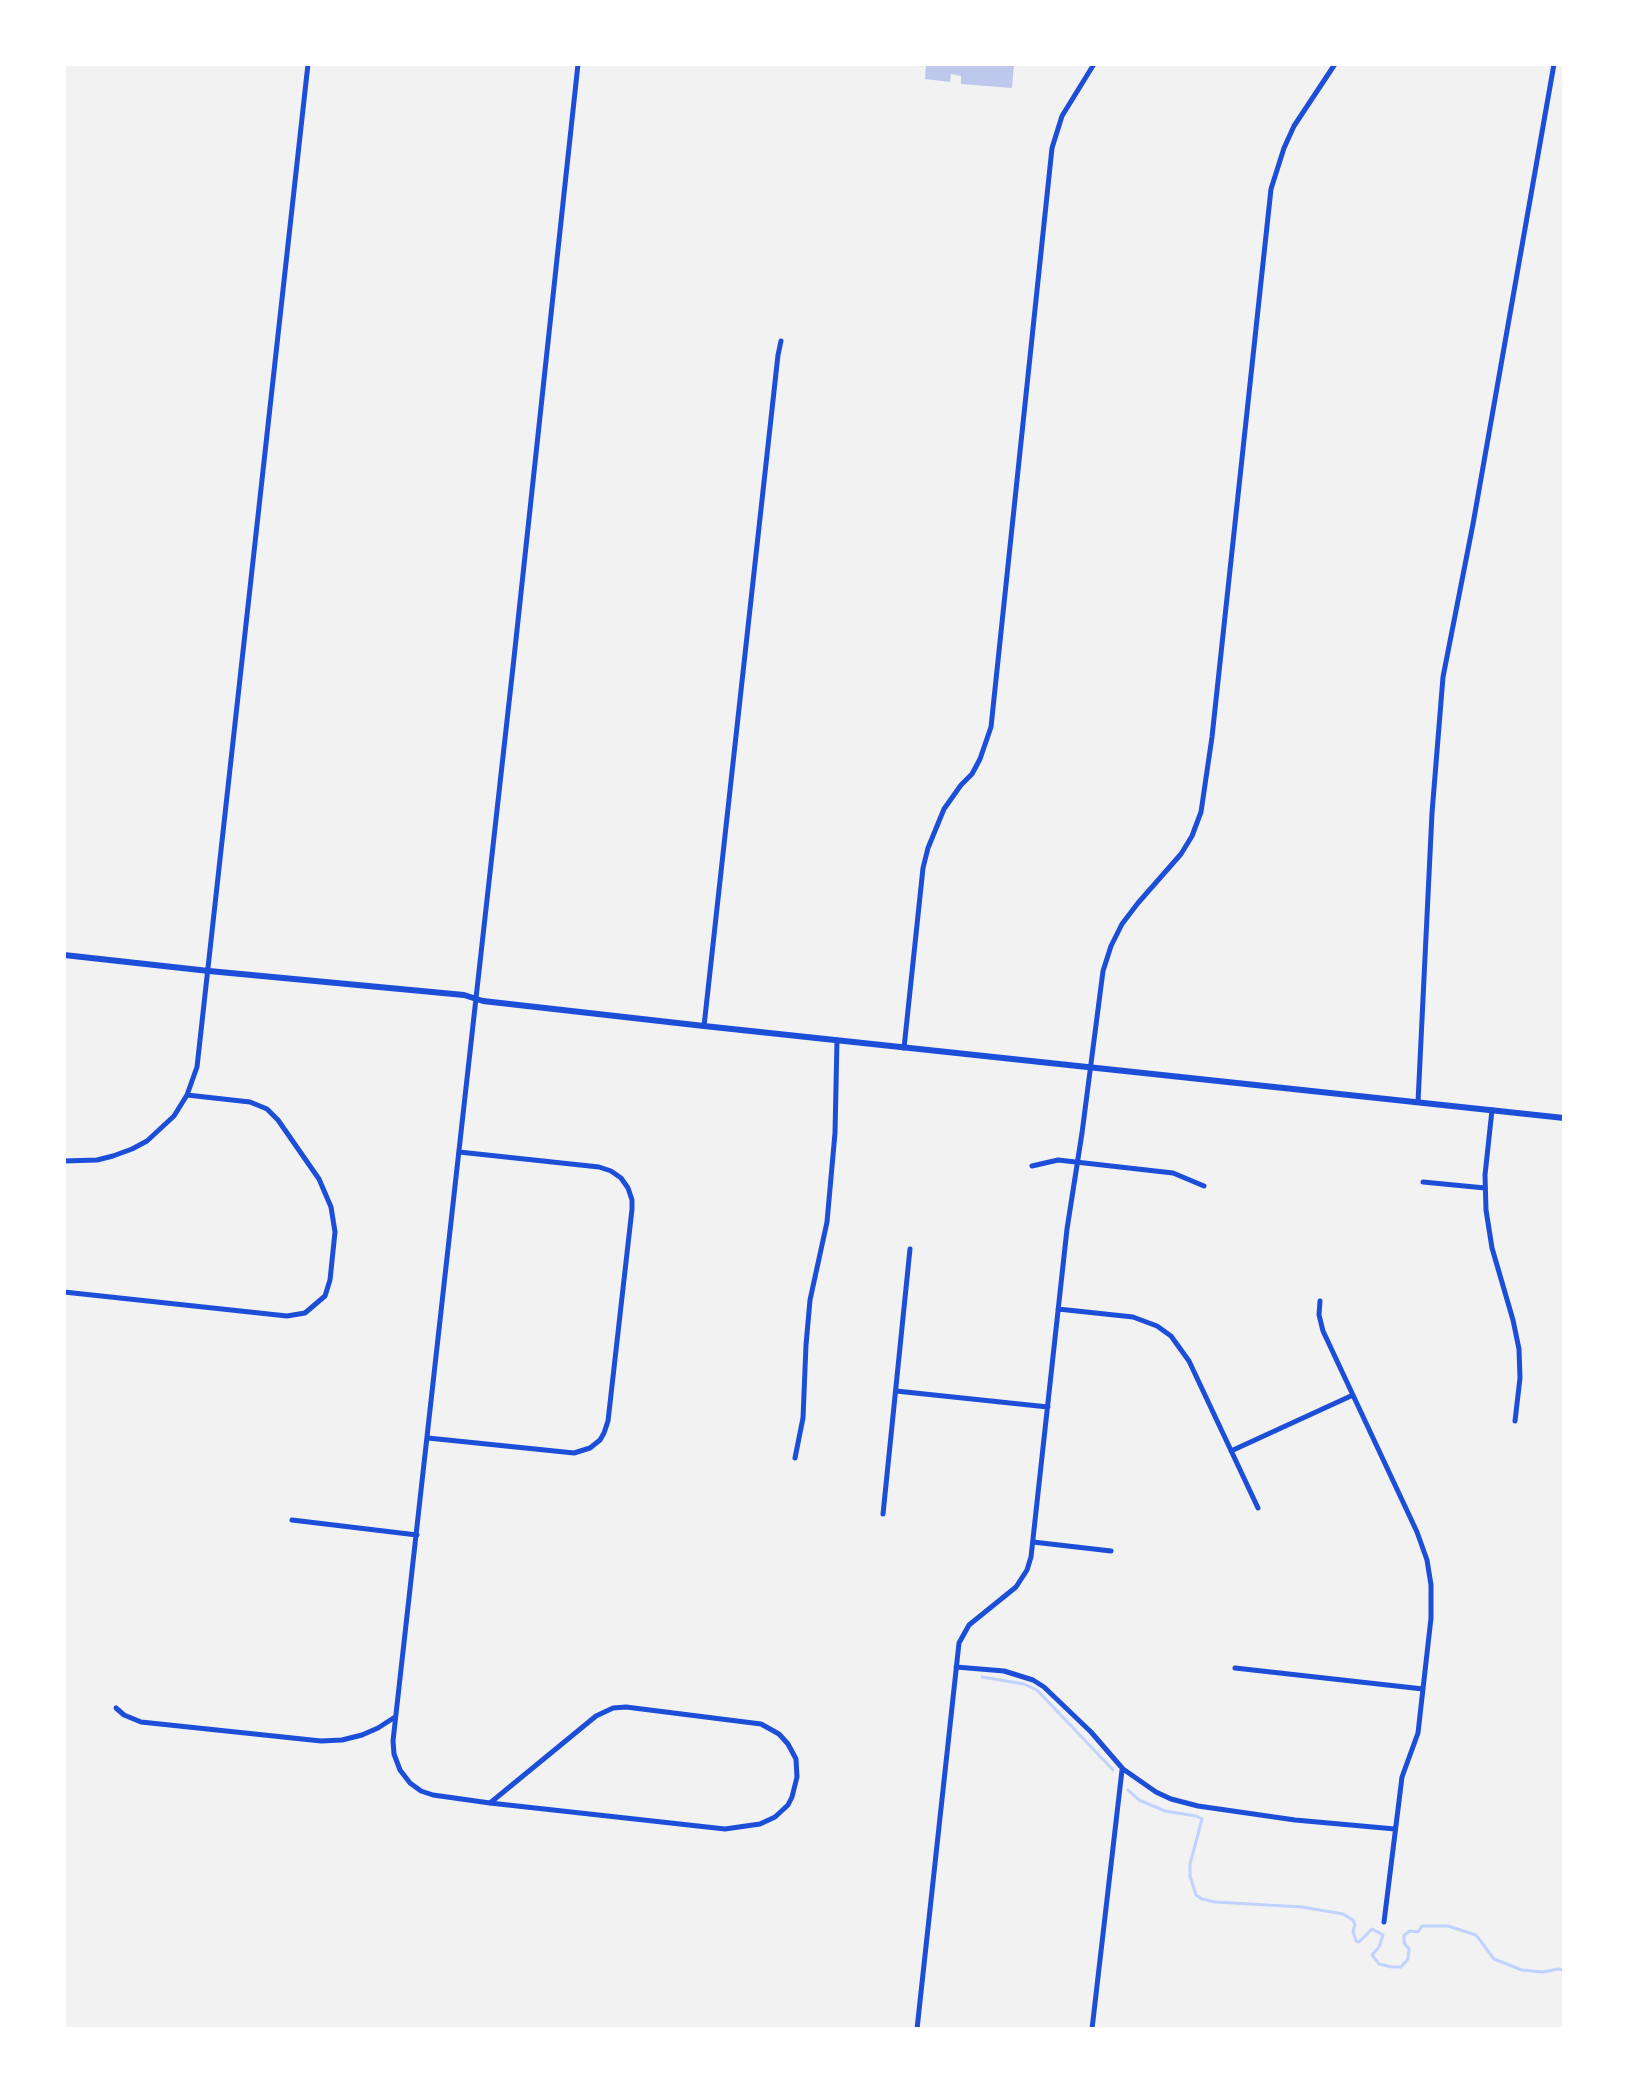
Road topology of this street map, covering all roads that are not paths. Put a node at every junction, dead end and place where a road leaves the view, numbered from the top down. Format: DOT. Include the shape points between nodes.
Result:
graph roads {
  1 [pos="308,64"];
  2 [pos="578,64"];
  3 [pos="1094,64"];
  4 [pos="1335,64"];
  5 [pos="1554,64"];
  6 [pos="781,341"];
  7 [pos="64,955"];
  8 [pos="209,971"];
  9 [pos="476,999"];
  10 [pos="704,1026"];
  11 [pos="837,1040"];
  12 [pos="904,1048"];
  13 [pos="1091,1067"];
  14 [pos="187,1095"];
  15 [pos="1418,1102"];
  16 [pos="1492,1110"];
  17 [pos="1564,1118"];
  18 [pos="459,1152"];
  19 [pos="64,1161"];
  20 [pos="1078,1163"];
  21 [pos="1032,1166"];
  22 [pos="1423,1182"];
  23 [pos="1204,1186"];
  24 [pos="1485,1188"];
  25 [pos="910,1249"];
  26 [pos="64,1292"];
  27 [pos="1320,1301"];
  28 [pos="1058,1309"];
  29 [pos="896,1391"];
  30 [pos="1353,1395"];
  31 [pos="1048,1407"];
  32 [pos="1515,1421"];
  33 [pos="428,1438"];
  34 [pos="1231,1451"];
  35 [pos="795,1458"];
  36 [pos="1258,1508"];
  37 [pos="883,1514"];
  38 [pos="292,1520"];
  39 [pos="417,1535"];
  40 [pos="1033,1542"];
  41 [pos="1111,1551"];
  42 [pos="956,1667"];
  43 [pos="1235,1668"];
  44 [pos="1423,1689"];
  45 [pos="116,1708"];
  46 [pos="396,1717"];
  47 [pos="1123,1769"];
  48 [pos="490,1803"];
  49 [pos="1395,1829"];
  50 [pos="1384,1922"];
  51 [pos="917,2029"];
  52 [pos="1092,2029"];
  1 -- 8 [label="street"];
  2 -- 9 [label="street"];
  3 -- 12 [label="street" via="1062,116 1052,148 991,727 980,759 944,809 928,848"];
  4 -- 13 [label="street" via="1294,126 1271,189 1201,812 1186,847 1130,913 1111,946"];
  5 -- 15 [label="street" via="1443,677"];
  6 -- 10 [label="street"];
  7 -- 8 [label="street"];
  8 -- 9 [label="street"];
  8 -- 14 [label="street" via="199,1059"];
  9 -- 10 [label="street"];
  9 -- 18 [label="street"];
  10 -- 11 [label="street"];
  11 -- 12 [label="street"];
  11 -- 35 [label="street" via="827,1226 810,1300 803,1418"];
  12 -- 13 [label="street"];
  13 -- 15 [label="street"];
  13 -- 20 [label="street"];
  14 -- 19 [label="street" via="166,1125 132,1149 97,1160"];
  14 -- 26 [label="street" via="267,1109 319,1179 331,1207 335,1241 325,1296 302,1314 287,1316"];
  15 -- 16 [label="street"];
  16 -- 17 [label="street"];
  16 -- 24 [label="street"];
  18 -- 33 [label="street"];
  18 -- 33 [label="street" via="611,1171 624,1181 632,1200 627,1254 608,1421 597,1443 574,1453"];
  20 -- 21 [label="street" via="1054,1160"];
  20 -- 23 [label="street" via="1173,1173"];
  20 -- 28 [label="street"];
  22 -- 24 [label="street"];
  24 -- 32 [label="street" via="1490,1239 1519,1349"];
  25 -- 29 [label="street"];
  27 -- 30 [label="street" via="1321,1326"];
  28 -- 31 [label="street"];
  28 -- 34 [label="street" via="1133,1317 1171,1336 1188,1357"];
  29 -- 31 [label="street"];
  29 -- 37 [label="street"];
  30 -- 34 [label="street"];
  30 -- 44 [label="street" via="1427,1560 1432,1605"];
  31 -- 40 [label="street"];
  33 -- 39 [label="street"];
  34 -- 36 [label="street"];
  38 -- 39 [label="street"];
  39 -- 46 [label="street"];
  40 -- 41 [label="street"];
  40 -- 42 [label="street" via="1027,1570 1016,1587 963,1633"];
  42 -- 47 [label="street" via="1004,1671 1033,1680 1054,1694"];
  42 -- 51 [label="street"];
  43 -- 44 [label="street"];
  44 -- 49 [label="street" via="1418,1736 1402,1777"];
  45 -- 46 [label="street" via="141,1722 321,1741 362,1735"];
  46 -- 48 [label="street" via="394,1754 407,1780 433,1795"];
  47 -- 49 [label="street" via="1156,1792 1198,1806"];
  47 -- 52 [label="street"];
  48 -- 48 [label="street" via="725,1829 760,1824 788,1805 795,1789 796,1759 786,1741 757,1723 613,1708 596,1716"];
  49 -- 50 [label="street"];
}
